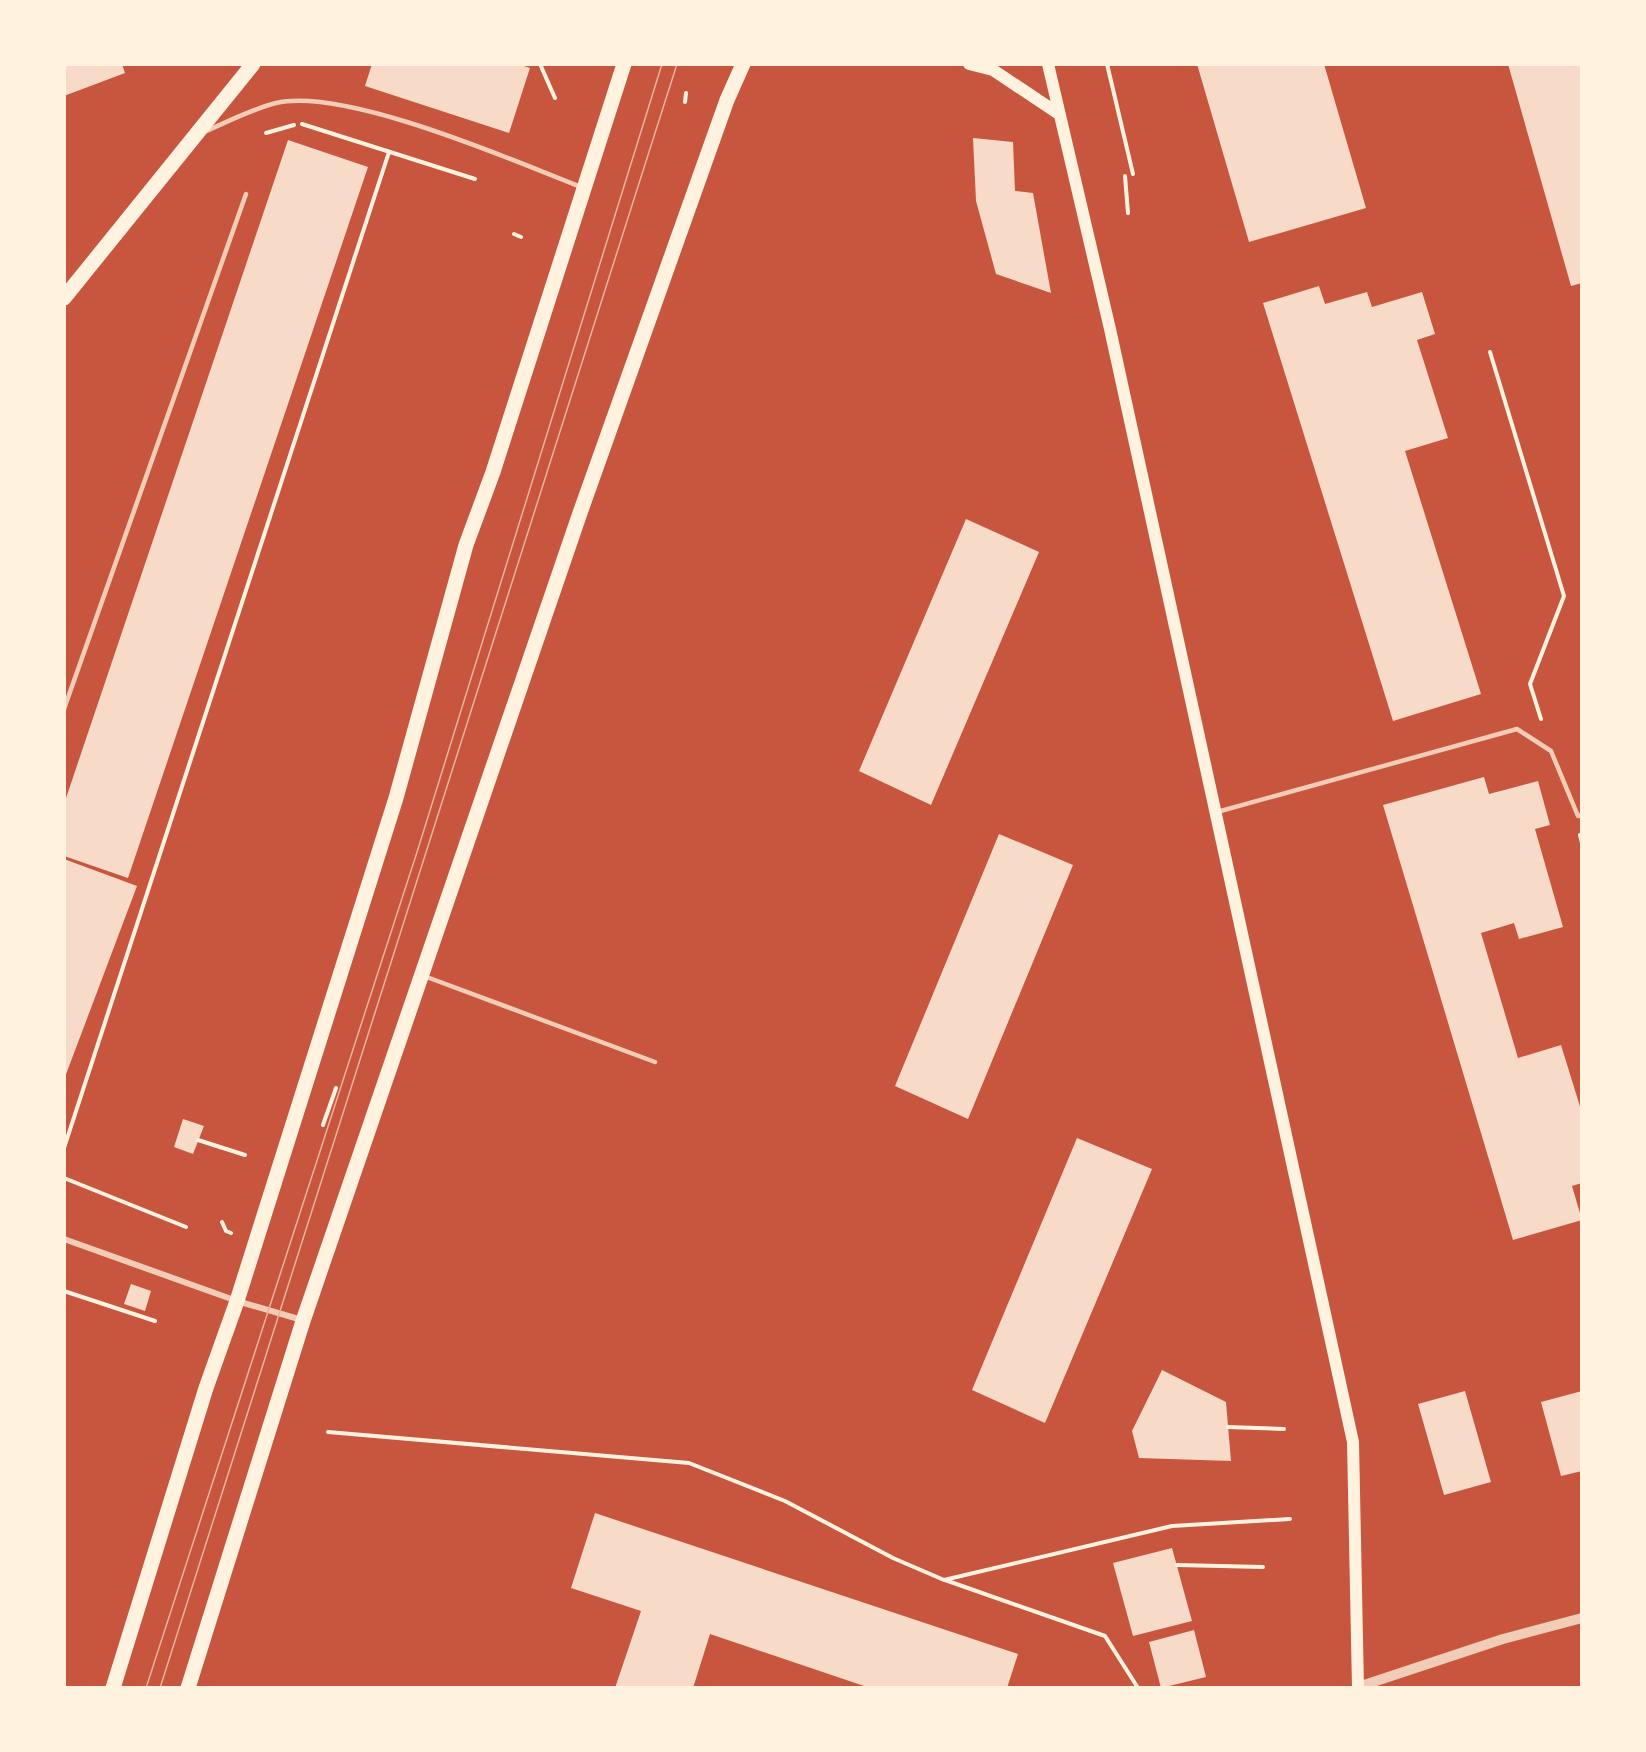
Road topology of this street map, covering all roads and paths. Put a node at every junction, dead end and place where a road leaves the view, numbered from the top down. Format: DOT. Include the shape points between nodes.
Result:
graph roads {
  1 [pos="253,64"];
  2 [pos="540,64"];
  3 [pos="624,64"];
  4 [pos="743,64"];
  5 [pos="969,64"];
  6 [pos="1048,64"];
  7 [pos="1107,64"];
  8 [pos="686,93"];
  9 [pos="555,98"];
  10 [pos="685,102"];
  11 [pos="1059,114"];
  12 [pos="267,134"];
  13 [pos="196,135"];
  14 [pos="389,152"];
  15 [pos="1133,174"];
  16 [pos="1125,176"];
  17 [pos="475,179"];
  18 [pos="585,189"];
  19 [pos="246,194"];
  20 [pos="1128,213"];
  21 [pos="514,234"];
  22 [pos="521,237"];
  23 [pos="64,298"];
  24 [pos="1490,352"];
  25 [pos="64,709"];
  26 [pos="1551,751"];
  27 [pos="1216,813"];
  28 [pos="1581,815"];
  29 [pos="422,975"];
  30 [pos="655,1062"];
  31 [pos="198,1140"];
  32 [pos="64,1148"];
  33 [pos="245,1155"];
  34 [pos="64,1178"];
  35 [pos="186,1227"];
  36 [pos="64,1239"];
  37 [pos="64,1291"];
  38 [pos="237,1301"];
  39 [pos="155,1321"];
  40 [pos="303,1321"];
  41 [pos="1228,1427"];
  42 [pos="1284,1429"];
  43 [pos="328,1431"];
  44 [pos="1290,1519"];
  45 [pos="1177,1564"];
  46 [pos="1263,1567"];
  47 [pos="944,1580"];
  48 [pos="1581,1618"];
  49 [pos="1357,1687"];
  50 [pos="113,1688"];
  51 [pos="188,1688"];
  52 [pos="1138,1688"];
  1 -- 13 [label="main road"];
  2 -- 9 [label="path"];
  3 -- 18 [label="main road"];
  4 -- 29 [label="main road" via="584,502"];
  5 -- 11 [label="main road" via="993,70"];
  6 -- 11 [label="main road"];
  7 -- 15 [label="path"];
  8 -- 10 [label="path"];
  11 -- 27 [label="main road"];
  12 -- 14 [label="path" via="299,123"];
  13 -- 18 [label="lane" via="276,103 306,100 354,108 470,144"];
  13 -- 23 [label="main road"];
  14 -- 17 [label="path"];
  14 -- 32 [label="path"];
  16 -- 20 [label="path"];
  18 -- 38 [label="main road" via="466,545 396,798"];
  19 -- 25 [label="lane"];
  21 -- 22 [label="path"];
  24 -- 26 [label="path" via="1564,596 1530,684"];
  26 -- 27 [label="lane" via="1517,729"];
  26 -- 28 [label="lane" via="1578,816"];
  27 -- 49 [label="main road" via="1353,1442"];
  29 -- 30 [label="lane"];
  29 -- 40 [label="main road"];
  31 -- 33 [label="path"];
  34 -- 35 [label="path"];
  36 -- 38 [label="street"];
  37 -- 39 [label="path"];
  38 -- 40 [label="street"];
  38 -- 50 [label="main road"];
  40 -- 51 [label="main road"];
  41 -- 42 [label="path"];
  43 -- 47 [label="path" via="689,1464 786,1501"];
  44 -- 47 [label="path" via="1172,1526"];
  45 -- 46 [label="path"];
  47 -- 52 [label="path" via="1105,1636"];
  48 -- 49 [label="street"];
}
